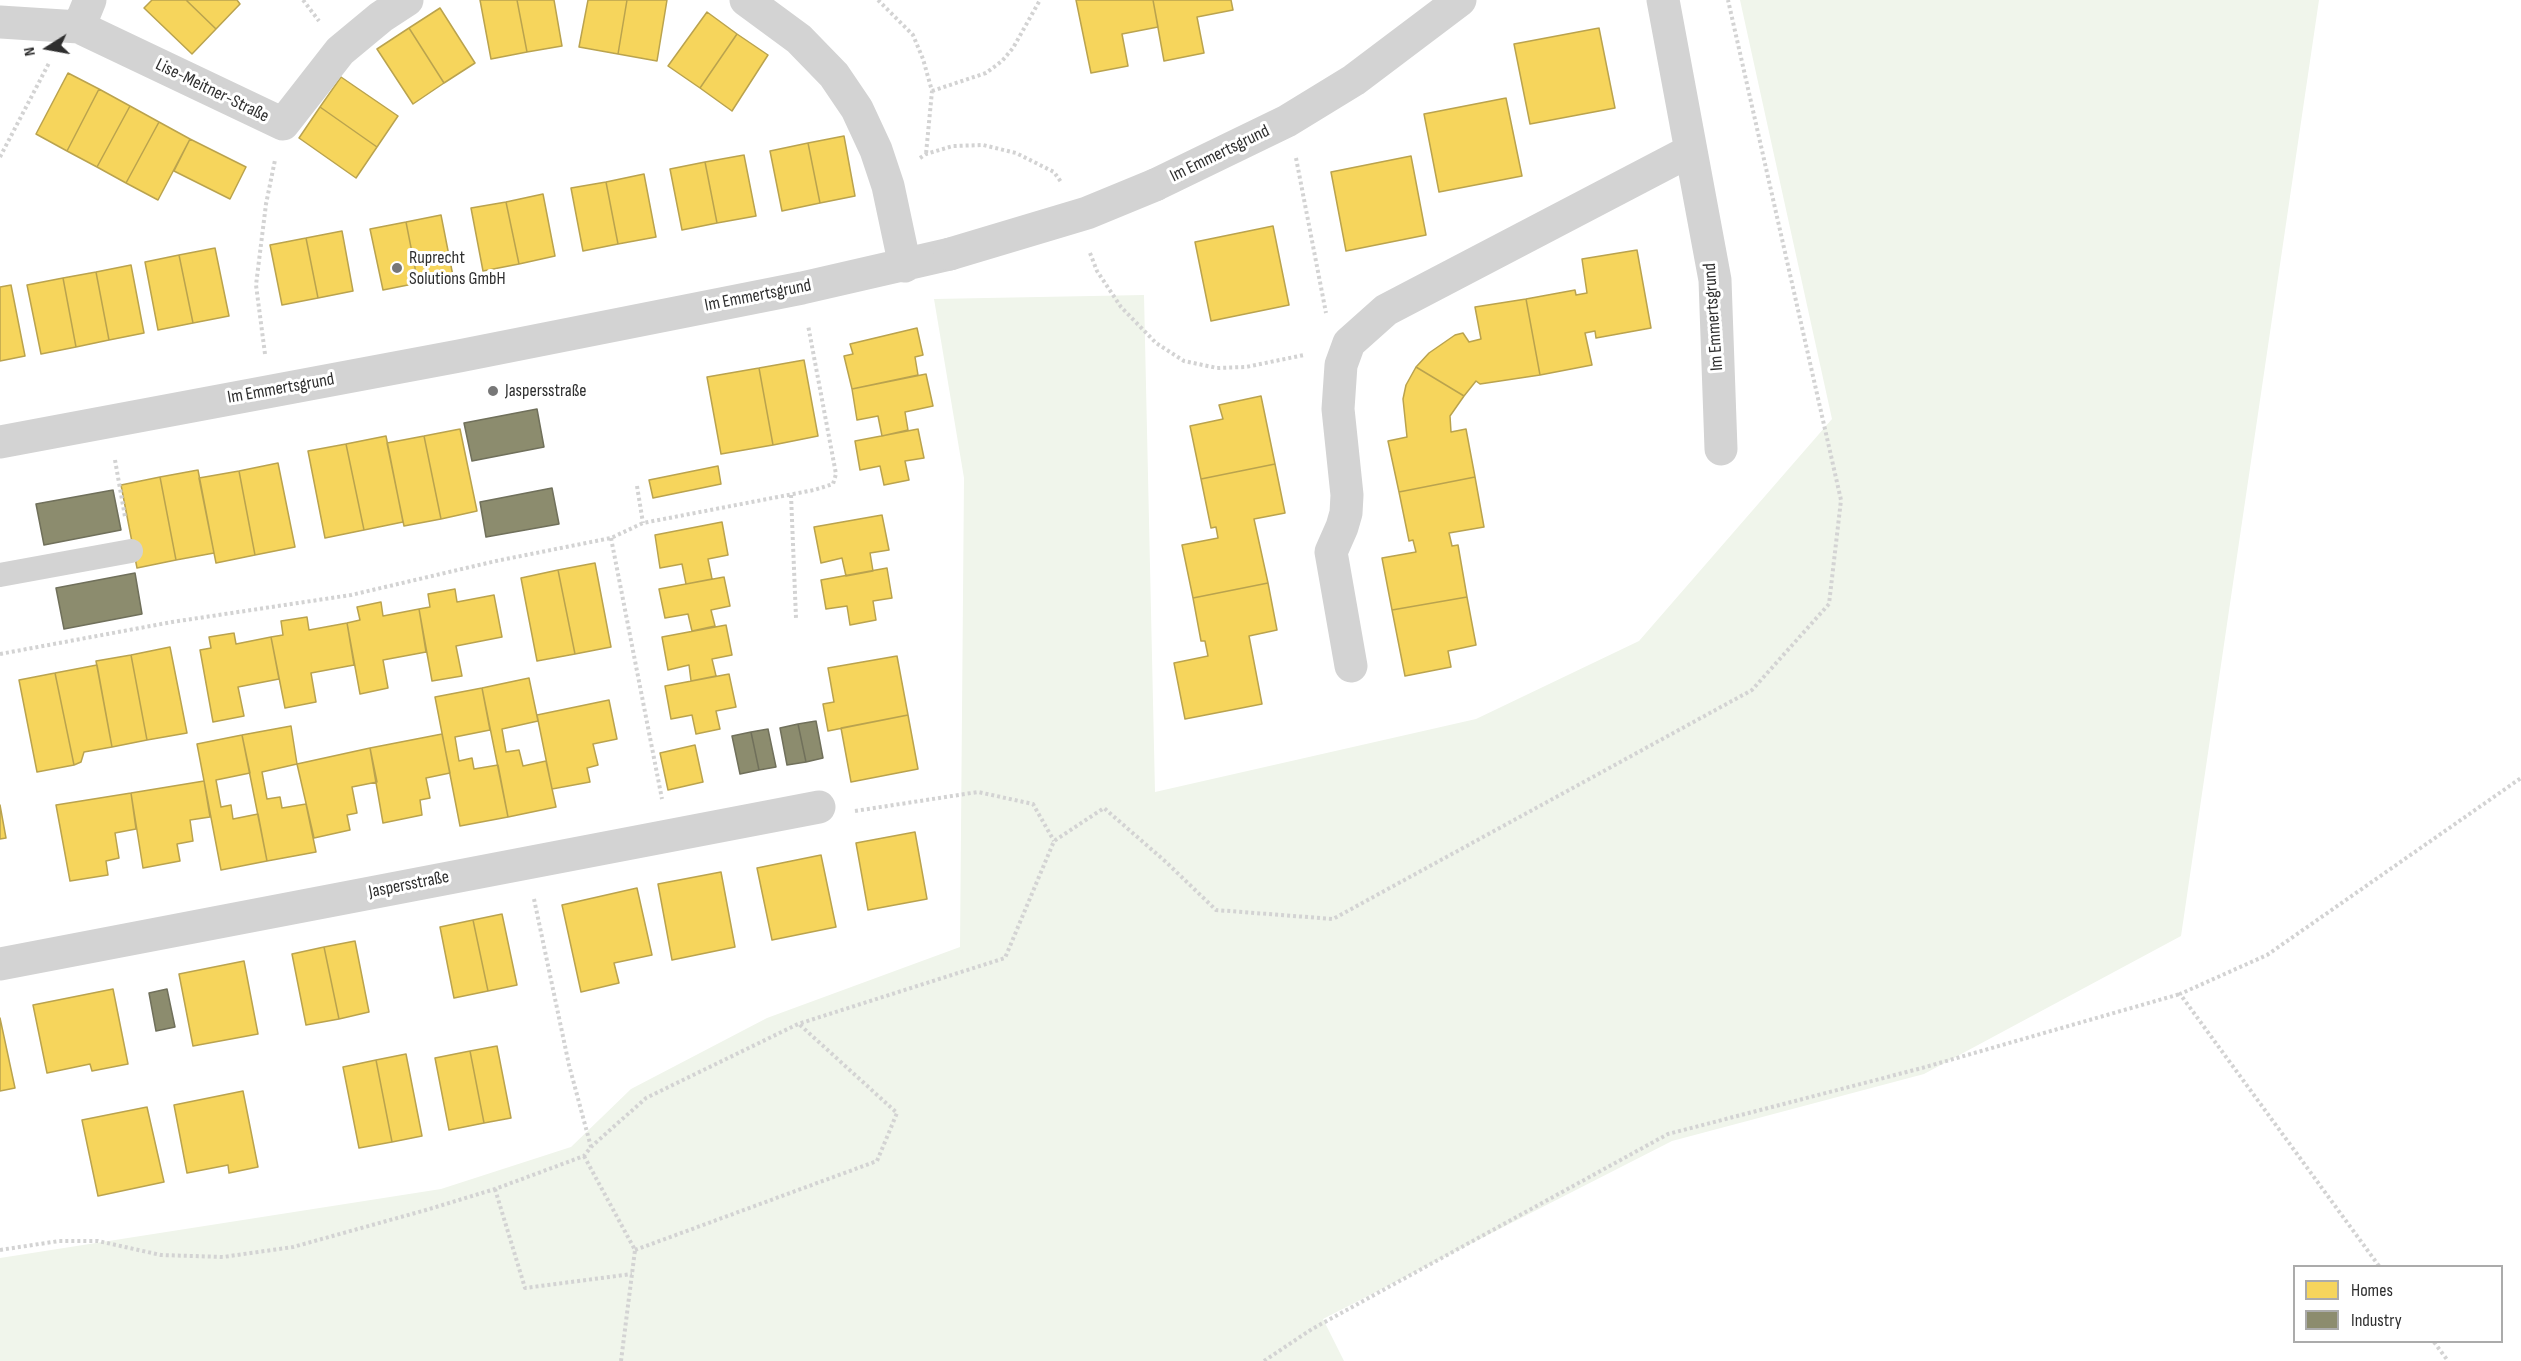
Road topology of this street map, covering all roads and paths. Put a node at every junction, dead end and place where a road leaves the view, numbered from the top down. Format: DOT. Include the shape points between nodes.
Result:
graph roads {
  1 [pos="407,0"];
  2 [pos="746,0"];
  3 [pos="878,0"];
  4 [pos="1040,0"];
  5 [pos="1460,0"];
  6 [pos="1663,0"];
  7 [pos="1728,0"];
  8 [pos="80,17"];
  9 [pos="0,22"];
  10 [pos="932,91"];
  11 [pos="283,124"];
  12 [pos="1690,151"];
  13 [pos="926,153"];
  14 [pos="0,158"];
  15 [pos="1299,168"];
  16 [pos="888,186"];
  17 [pos="1067,191"];
  18 [pos="1089,251"];
  19 [pos="905,266"];
  20 [pos="1338,331"];
  21 [pos="810,340"];
  22 [pos="270,391"];
  23 [pos="0,442"];
  24 [pos="1721,449"];
  25 [pos="637,486"];
  26 [pos="790,495"];
  27 [pos="643,522"];
  28 [pos="611,538"];
  29 [pos="131,551"];
  30 [pos="0,575"];
  31 [pos="796,618"];
  32 [pos="0,654"];
  33 [pos="1351,666"];
  34 [pos="2521,778"];
  35 [pos="660,790"];
  36 [pos="819,807"];
  37 [pos="1054,841"];
  38 [pos="533,893"];
  39 [pos="0,964"];
  40 [pos="2180,994"];
  41 [pos="798,1024"];
  42 [pos="591,1147"];
  43 [pos="584,1156"];
  44 [pos="495,1189"];
  45 [pos="0,1250"];
  46 [pos="635,1250"];
  47 [pos="2378,1265"];
  48 [pos="632,1274"];
  49 [pos="2435,1343"];
  50 [pos="621,1361"];
  51 [pos="1264,1361"];
  52 [pos="2448,1361"];
  1 -- 11 [label="street, Lise-Meitner-Straße" via="340,51"];
  2 -- 16 [label="street" via="799,39 834,75 857,109"];
  3 -- 10 [label="path" via="913,35"];
  4 -- 10 [label="path" via="1002,61 986,73"];
  5 -- 19 [label="street, Im Emmertsgrund, bridge" via="1354,80 1297,115 1155,185 1087,213"];
  6 -- 12 [label="street, Im Emmertsgrund"];
  7 -- 37 [label="path" via="1840,500 1829,604 1752,690 1333,919 1216,910 1104,808"];
  8 -- 9 [label="street"];
  8 -- 11 [label="street, Lise-Meitner-Straße"];
  8 -- 14 [label="path"];
  10 -- 13 [label="path"];
  11 -- 22 [label="path" via="266,204 256,285"];
  12 -- 20 [label="street" via="1386,310"];
  12 -- 24 [label="street, Im Emmertsgrund" via="1715,280"];
  13 -- 16 [label="path"];
  13 -- 17 [label="path" via="953,146 983,145 1016,153 1054,172"];
  15 -- 20 [label="path"];
  16 -- 19 [label="street"];
  18 -- 20 [label="path" via="1121,307 1156,343 1184,361 1217,368 1246,367 1304,355"];
  19 -- 22 [label="street, Im Emmertsgrund"];
  20 -- 33 [label="street" via="1338,409 1347,495 1346,513 1331,552"];
  21 -- 26 [label="path" via="836,474 833,484"];
  22 -- 23 [label="street, Im Emmertsgrund"];
  25 -- 27 [label="path"];
  26 -- 27 [label="path"];
  26 -- 31 [label="path"];
  27 -- 28 [label="path"];
  28 -- 32 [label="path" via="351,595 172,622"];
  28 -- 35 [label="path"];
  29 -- 30 [label="lane"];
  34 -- 40 [label="path" via="2266,955"];
  36 -- 37 [label="path" via="844,813 978,792 1033,804"];
  36 -- 39 [label="street, Jaspersstraße"];
  37 -- 41 [label="path" via="1005,958"];
  38 -- 42 [label="path" via="569,1065"];
  40 -- 47 [label="path"];
  40 -- 51 [label="path" via="1922,1068 1668,1134 1312,1329"];
  41 -- 42 [label="path" via="646,1098"];
  41 -- 46 [label="path" via="897,1113 877,1161"];
  42 -- 43 [label="path"];
  43 -- 44 [label="path"];
  43 -- 46 [label="path"];
  44 -- 45 [label="path" via="293,1247 223,1257 161,1255 98,1241 59,1241"];
  44 -- 48 [label="path" via="525,1288"];
  46 -- 48 [label="path"];
  48 -- 50 [label="path"];
  49 -- 52 [label="path"];
}
